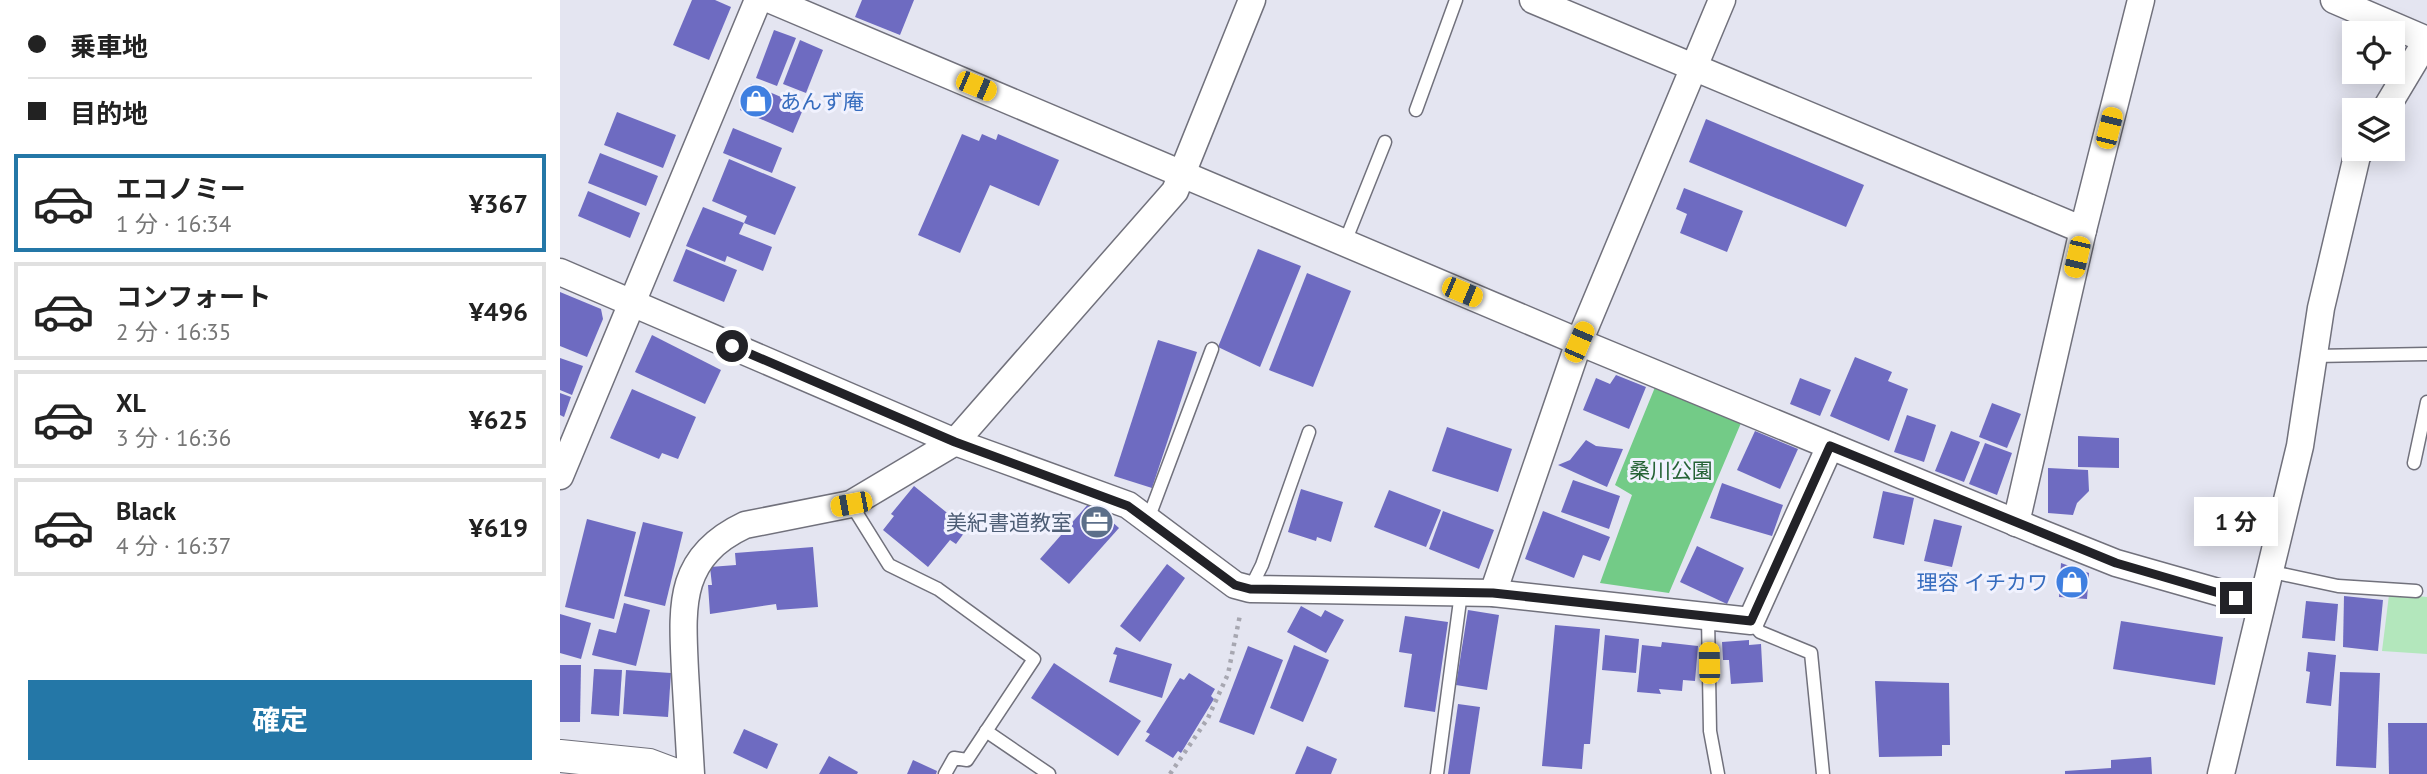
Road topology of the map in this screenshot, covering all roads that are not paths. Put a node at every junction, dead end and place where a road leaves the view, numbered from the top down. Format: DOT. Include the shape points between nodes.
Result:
graph roads {
  1 [pos="758,0"];
  2 [pos="771,0"];
  3 [pos="1252,0"];
  4 [pos="1456,0"];
  5 [pos="1533,0"];
  6 [pos="1722,0"];
  7 [pos="2141,0"];
  8 [pos="2334,0"];
  9 [pos="2427,40"];
  10 [pos="1694,67"];
  11 [pos="2392,98"];
  12 [pos="1416,110"];
  13 [pos="1385,142"];
  14 [pos="2356,161"];
  15 [pos="1181,173"];
  16 [pos="2083,230"];
  17 [pos="1345,242"];
  18 [pos="560,272"];
  19 [pos="634,303"];
  20 [pos="1579,342"];
  21 [pos="1212,349"];
  22 [pos="2427,354"];
  23 [pos="2314,356"];
  24 [pos="2427,402"];
  25 [pos="1309,432"];
  26 [pos="955,442"];
  27 [pos="1830,446"];
  28 [pos="2414,463"];
  29 [pos="560,476"];
  30 [pos="851,504"];
  31 [pos="1147,522"];
  32 [pos="2016,523"];
  33 [pos="2268,571"];
  34 [pos="1250,589"];
  35 [pos="2416,592"];
  36 [pos="1461,593"];
  37 [pos="1493,593"];
  38 [pos="2260,604"];
  39 [pos="1708,618"];
  40 [pos="1751,621"];
  41 [pos="986,731"];
  42 [pos="560,756"];
  43 [pos="673,774"];
  44 [pos="691,774"];
  45 [pos="945,774"];
  46 [pos="1049,774"];
  47 [pos="1437,774"];
  48 [pos="1718,774"];
  49 [pos="1823,774"];
  50 [pos="2221,774"];
  1 -- 19 [label="street"];
  2 -- 15 [label="street"];
  3 -- 15 [label="street"];
  4 -- 12 [label="lane"];
  5 -- 10 [label="street"];
  6 -- 10 [label="street"];
  7 -- 16 [label="street"];
  8 -- 9 [label="street"];
  9 -- 11 [label="street"];
  10 -- 16 [label="street"];
  10 -- 20 [label="street"];
  13 -- 17 [label="lane"];
  14 -- 23 [label="street"];
  15 -- 17 [label="street"];
  15 -- 26 [label="street" via="1175,191"];
  16 -- 32 [label="street"];
  17 -- 20 [label="street"];
  18 -- 19 [label="street"];
  19 -- 26 [label="street"];
  19 -- 29 [label="street"];
  20 -- 27 [label="street"];
  20 -- 37 [label="street"];
  21 -- 31 [label="lane"];
  22 -- 23 [label="lane"];
  23 -- 33 [label="street" via="2300,446"];
  24 -- 28 [label="lane"];
  25 -- 34 [label="lane"];
  26 -- 30 [label="street"];
  26 -- 31 [label="street" via="1128,506"];
  27 -- 32 [label="street"];
  27 -- 40 [label="street"];
  30 -- 41 [label="lane" via="889,565 938,589 1034,659"];
  30 -- 44 [label="street" via="745,525 717,542 695,567 682,614"];
  31 -- 34 [label="street" via="1235,585"];
  32 -- 38 [label="street" via="2116,563"];
  33 -- 35 [label="lane" via="2338,586"];
  33 -- 38 [label="street"];
  34 -- 36 [label="street"];
  36 -- 37 [label="street"];
  36 -- 47 [label="lane"];
  37 -- 39 [label="street"];
  38 -- 50 [label="street"];
  39 -- 40 [label="street"];
  39 -- 48 [label="lane" via="1710,731"];
  40 -- 49 [label="lane" via="1760,632 1811,653"];
  41 -- 45 [label="lane" via="967,760 954,758"];
  41 -- 46 [label="lane"];
  42 -- 43 [label="street" via="649,765"];
}
